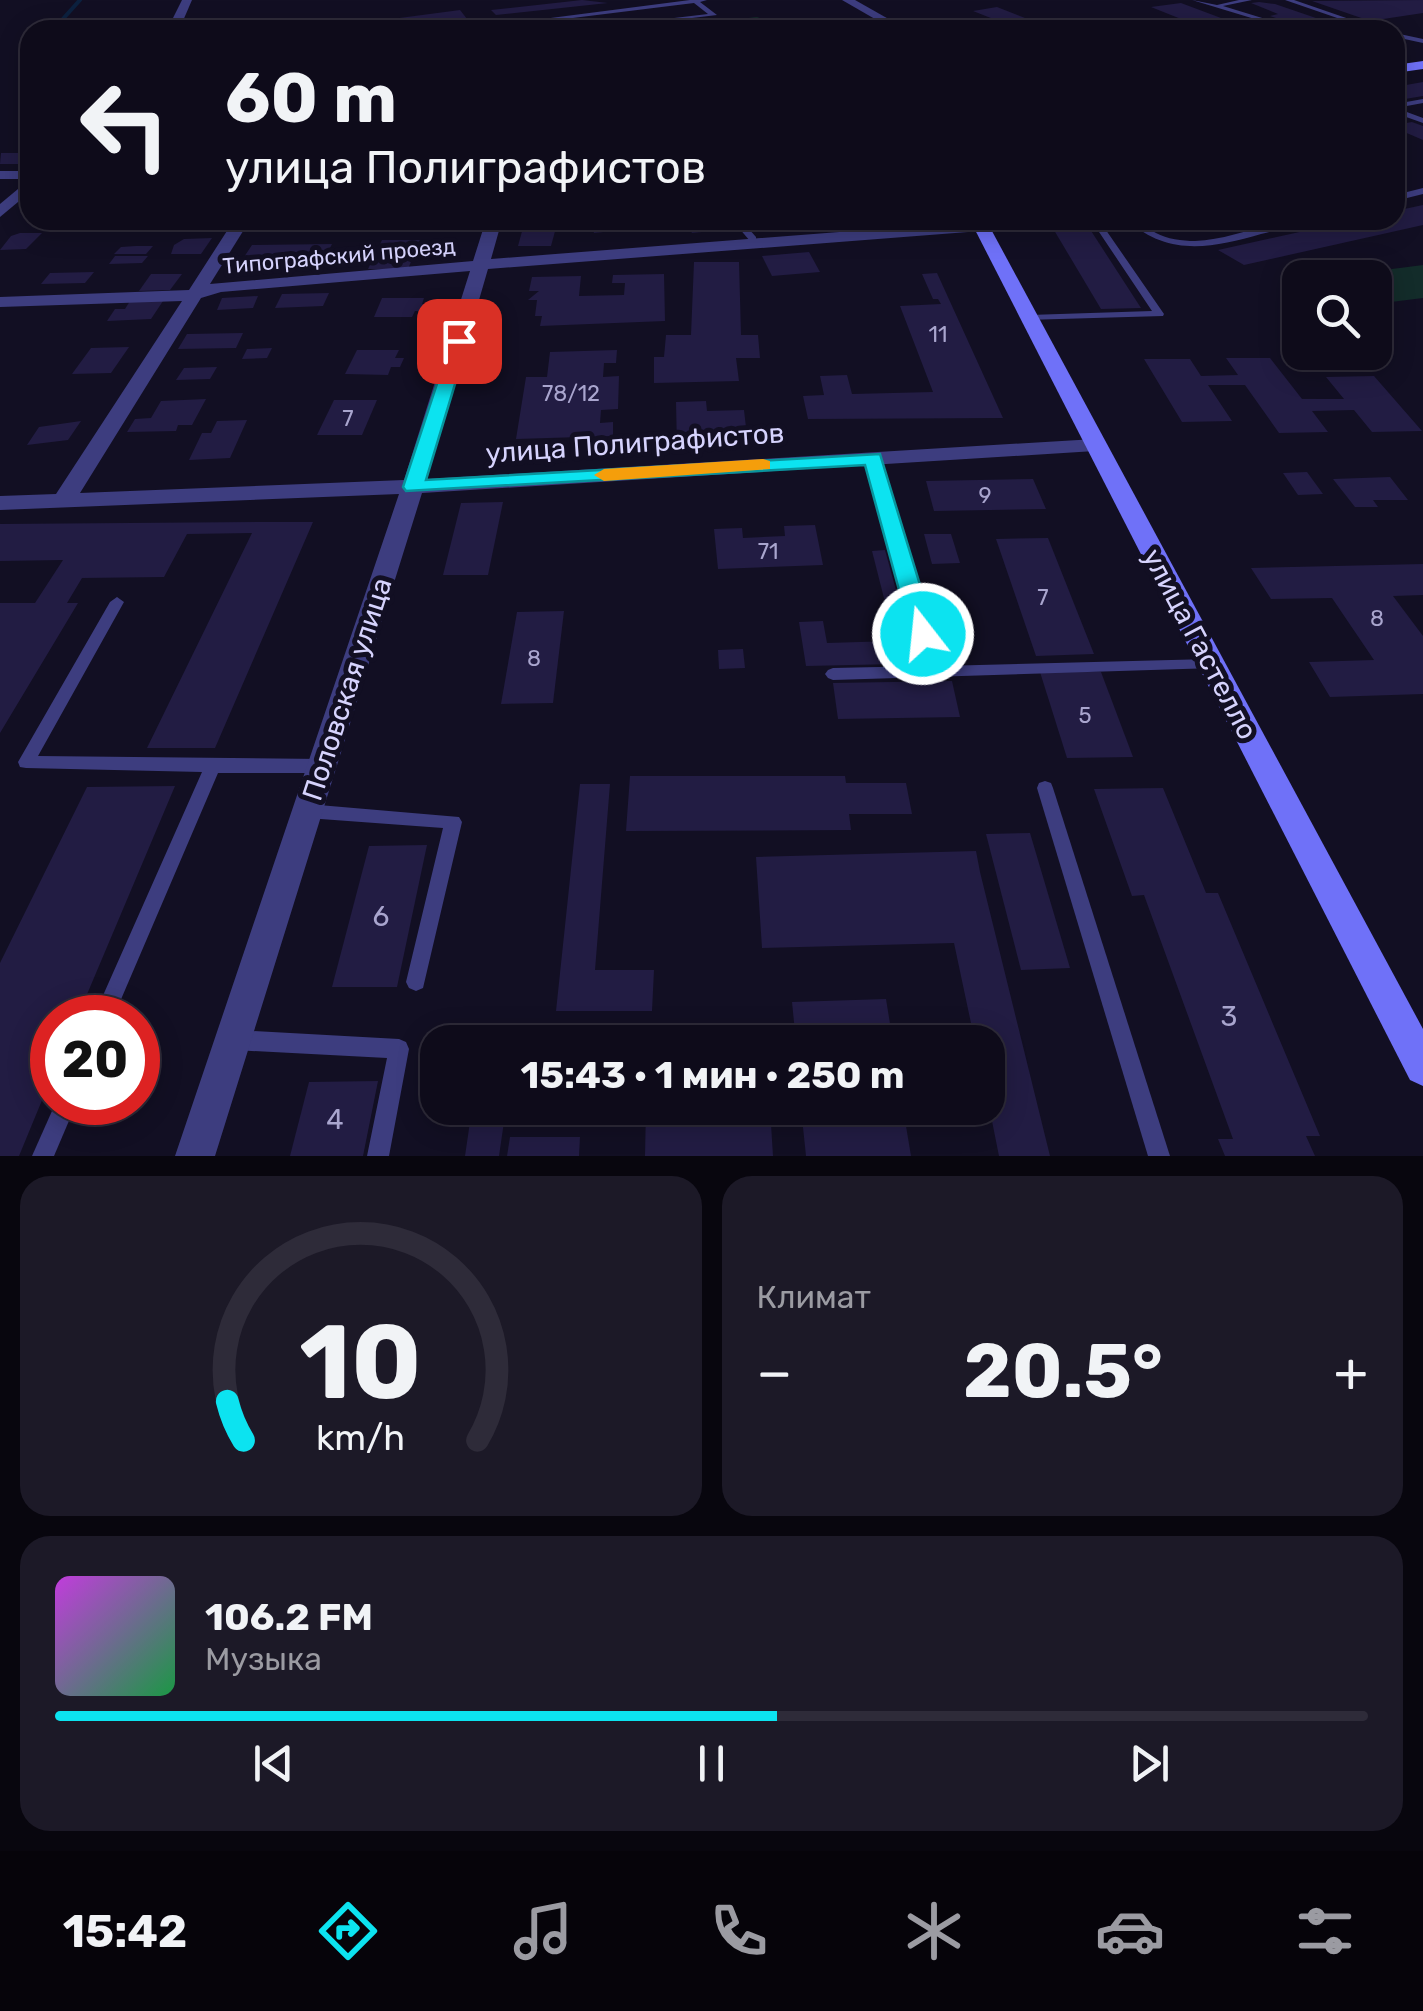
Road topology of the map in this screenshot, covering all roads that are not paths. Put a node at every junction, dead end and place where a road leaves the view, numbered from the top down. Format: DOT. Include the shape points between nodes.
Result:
graph roads {
  1 [pos="847,0"];
  2 [pos="1195,0"];
  3 [pos="1248,0"];
  4 [pos="1288,0"];
  5 [pos="701,2"];
  6 [pos="1215,6"];
  7 [pos="546,20"];
  8 [pos="662,20"];
  9 [pos="884,20"];
  10 [pos="1263,20"];
  11 [pos="1348,20"];
  12 [pos="20,193"];
  13 [pos="0,212"];
  14 [pos="235,230"];
  15 [pos="492,230"];
  16 [pos="745,230"];
  17 [pos="880,230"];
  18 [pos="983,230"];
  19 [pos="1103,230"];
  20 [pos="1146,230"];
  21 [pos="1259,230"];
  22 [pos="753,239"];
  23 [pos="482,268"];
  24 [pos="193,295"];
  25 [pos="0,302"];
  26 [pos="1029,318"];
  27 [pos="1094,445"];
  28 [pos="873,458"];
  29 [pos="414,487"];
  30 [pos="63,500"];
  31 [pos="0,503"];
  32 [pos="117,602"];
  33 [pos="1210,664"];
  34 [pos="933,669"];
  35 [pos="833,674"];
  36 [pos="212,766"];
  37 [pos="322,766"];
  38 [pos="1045,788"];
  39 [pos="308,811"];
  40 [pos="416,982"];
  41 [pos="114,995"];
  42 [pos="233,1040"];
  43 [pos="1423,1068"];
  44 [pos="56,1125"];
  45 [pos="43,1156"];
  46 [pos="195,1156"];
  47 [pos="378,1156"];
  48 [pos="1159,1156"];
  1 -- 9 [label="street"];
  2 -- 6 [label="lane"];
  3 -- 6 [label="lane"];
  4 -- 11 [label="lane"];
  5 -- 7 [label="lane"];
  5 -- 8 [label="lane" via="714,14"];
  6 -- 10 [label="lane"];
  12 -- 13 [label="street"];
  14 -- 24 [label="street"];
  15 -- 23 [label="street, Половская улица"];
  16 -- 22 [label="lane"];
  17 -- 22 [label="street, Типографский проезд"];
  18 -- 26 [label="main road, улица Гастелло"];
  19 -- 26 [label="lane" via="1159,314"];
  20 -- 21 [label="lane" via="1179,243"];
  22 -- 23 [label="street, Типографский проезд"];
  23 -- 24 [label="street, Типографский проезд" via="220,287"];
  23 -- 29 [label="street, Половская улица"];
  24 -- 25 [label="street, Типографский проезд"];
  24 -- 30 [label="street"];
  26 -- 27 [label="main road, улица Гастелло"];
  27 -- 28 [label="street, улица Полиграфистов"];
  27 -- 33 [label="main road, улица Гастелло"];
  28 -- 29 [label="street, улица Полиграфистов"];
  28 -- 34 [label="lane"];
  29 -- 30 [label="street, улица Полиграфистов"];
  29 -- 37 [label="street, Половская улица"];
  30 -- 31 [label="street, улица Полиграфистов"];
  32 -- 36 [label="lane" via="26,762"];
  33 -- 34 [label="lane"];
  33 -- 43 [label="main road, улица Гастелло"];
  34 -- 35 [label="lane"];
  36 -- 37 [label="lane"];
  36 -- 41 [label="lane"];
  37 -- 39 [label="street, Половская улица"];
  38 -- 48 [label="lane"];
  39 -- 40 [label="lane" via="453,822"];
  39 -- 42 [label="street, Половская улица"];
  42 -- 46 [label="street, Половская улица"];
  42 -- 47 [label="lane" via="399,1049"];
  44 -- 45 [label="lane"];
}
